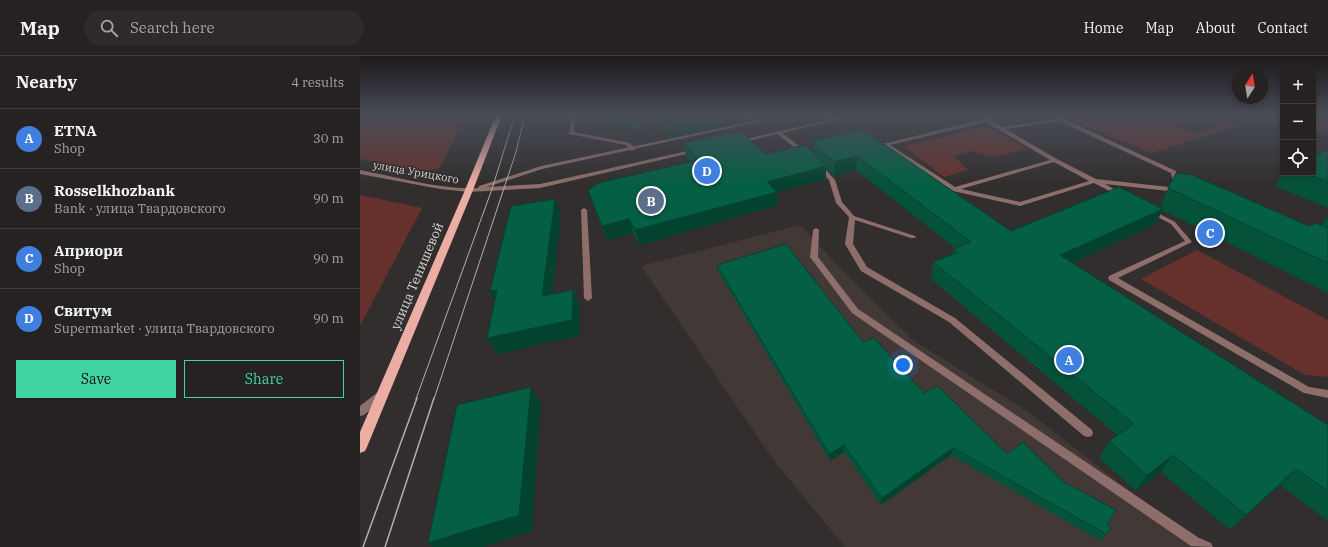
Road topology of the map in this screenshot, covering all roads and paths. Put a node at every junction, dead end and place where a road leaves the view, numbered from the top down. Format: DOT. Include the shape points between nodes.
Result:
graph roads {
  1 [pos="490,138"];
  2 [pos="596,138"];
  3 [pos="683,138"];
  4 [pos="756,138"];
  5 [pos="785,138"];
  6 [pos="909,138"];
  7 [pos="1018,138"];
  8 [pos="1101,138"];
  9 [pos="733,143"];
  10 [pos="632,149"];
  11 [pos="702,150"];
  12 [pos="810,157"];
  13 [pos="1055,160"];
  14 [pos="816,162"];
  15 [pos="360,172"];
  16 [pos="1094,181"];
  17 [pos="469,190"];
  18 [pos="955,190"];
  19 [pos="1127,198"];
  20 [pos="1140,205"];
  21 [pos="584,210"];
  22 [pos="852,217"];
  23 [pos="816,230"];
  24 [pos="913,237"];
  25 [pos="588,298"];
  26 [pos="1328,394"];
  27 [pos="382,395"];
  28 [pos="360,412"];
  29 [pos="1088,433"];
  30 [pos="360,447"];
  31 [pos="1208,547"];
  1 -- 17 [label="main road, улица Тенишевой"];
  2 -- 10 [label="street" via="628,144"];
  3 -- 10 [label="street"];
  4 -- 9 [label="street"];
  5 -- 12 [label="street"];
  6 -- 18 [label="street" via="886,144"];
  7 -- 13 [label="street"];
  8 -- 16 [label="street" via="1174,172 1182,191"];
  10 -- 17 [label="street" via="541,168"];
  11 -- 17 [label="street" via="540,186"];
  13 -- 16 [label="street"];
  13 -- 18 [label="street"];
  14 -- 22 [label="street" via="832,180 839,203"];
  15 -- 17 [label="street, улица Урицкого"];
  16 -- 18 [label="street" via="1020,204"];
  16 -- 19 [label="street"];
  17 -- 27 [label="main road, улица Тенишевой"];
  20 -- 26 [label="street" via="1173,223 1189,242 1112,278 1307,390"];
  21 -- 25 [label="street"];
  22 -- 24 [label="street"];
  22 -- 29 [label="street" via="849,244 864,269 952,320"];
  23 -- 31 [label="street" via="814,257 856,311 1195,542"];
  27 -- 28 [label="street"];
  27 -- 30 [label="main road, улица Тенишевой"];
}
